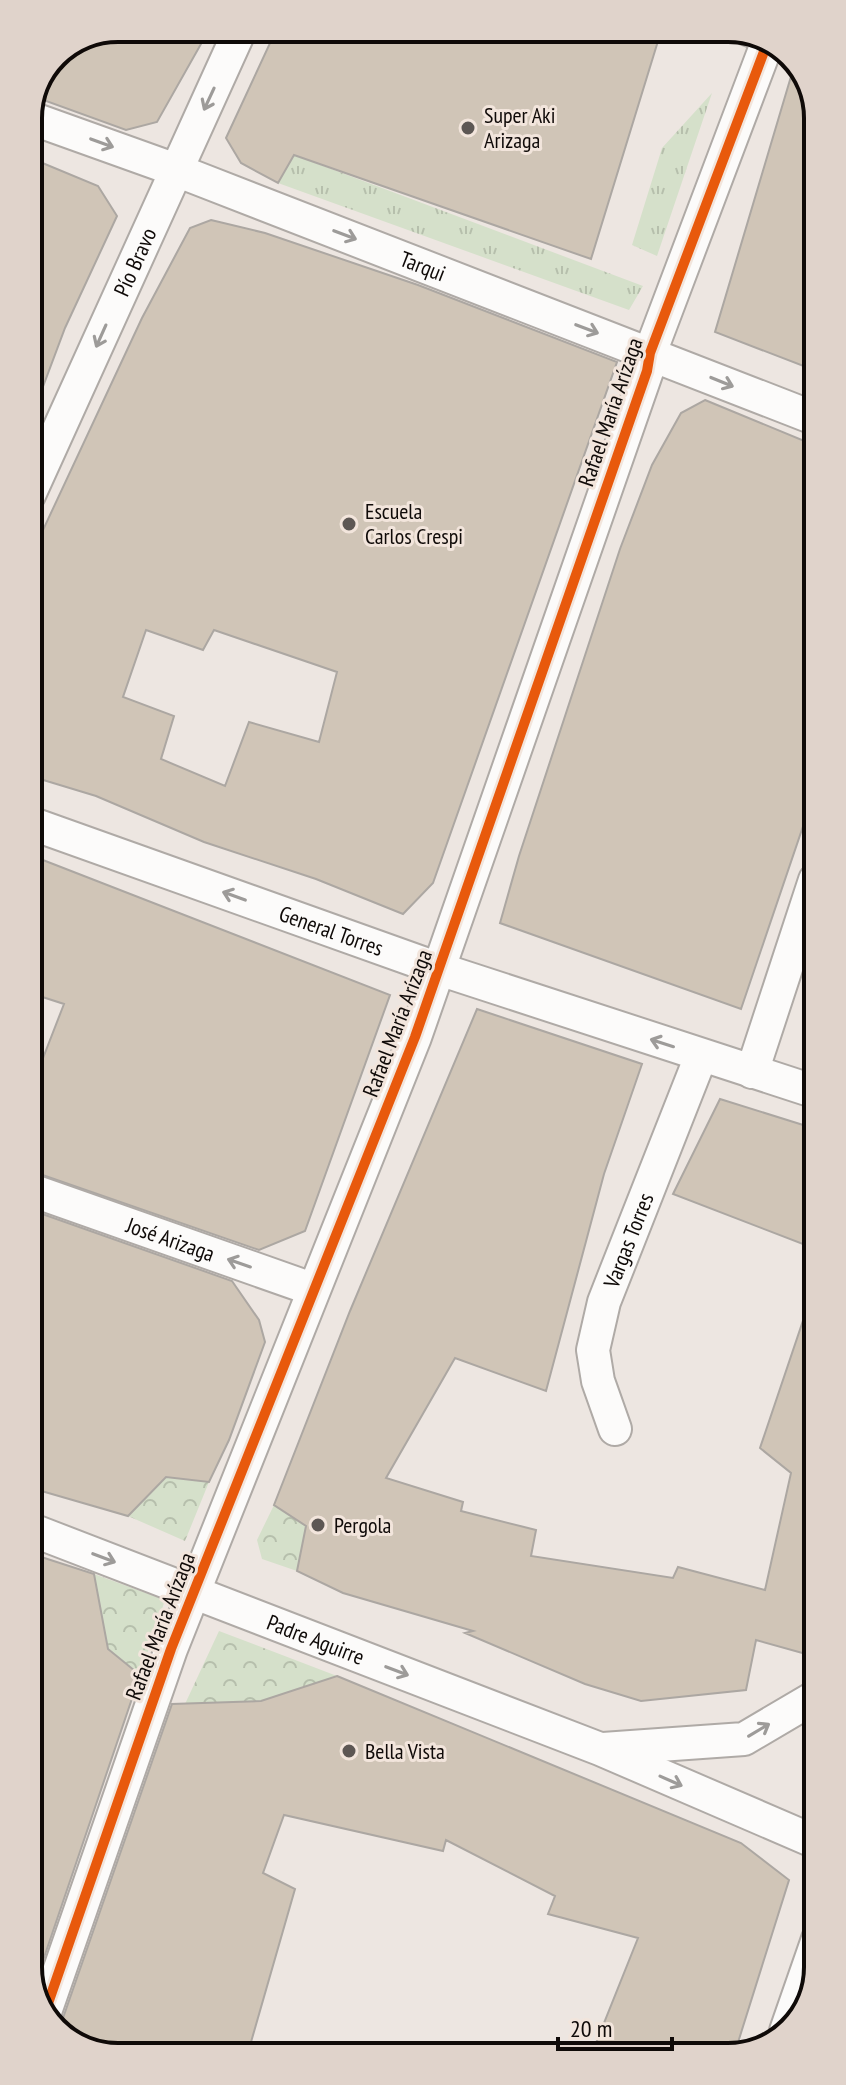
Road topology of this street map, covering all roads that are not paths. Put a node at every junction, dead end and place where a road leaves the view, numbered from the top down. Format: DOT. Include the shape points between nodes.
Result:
graph roads {
  1 [pos="235,42"];
  2 [pos="764,51"];
  3 [pos="42,122"];
  4 [pos="176,170"];
  5 [pos="650,353"];
  6 [pos="804,414"];
  7 [pos="42,466"];
  8 [pos="42,827"];
  9 [pos="804,914"];
  10 [pos="439,969"];
  11 [pos="701,1056"];
  12 [pos="752,1072"];
  13 [pos="804,1088"];
  14 [pos="42,1194"];
  15 [pos="312,1289"];
  16 [pos="615,1429"];
  17 [pos="42,1534"];
  18 [pos="194,1592"];
  19 [pos="804,1704"];
  20 [pos="600,1749"];
  21 [pos="804,1837"];
  22 [pos="49,2000"];
  1 -- 4 [label="street, Pío Bravo, one-way"];
  2 -- 5 [label="street, Rafael María Arízaga"];
  3 -- 4 [label="street, Tarqui, one-way"];
  4 -- 5 [label="street, Tarqui, one-way"];
  4 -- 7 [label="street, Pío Bravo, one-way"];
  5 -- 6 [label="street, Tarqui, one-way"];
  5 -- 10 [label="street, Rafael María Arízaga"];
  10 -- 8 [label="street, General Torres, one-way"];
  9 -- 12 [label="street"];
  11 -- 10 [label="street, General Torres, one-way"];
  10 -- 15 [label="street, Rafael María Arízaga"];
  11 -- 12 [label="street, General Torres"];
  11 -- 16 [label="street, Vargas Torres" via="604,1302 593,1350"];
  12 -- 13 [label="street, General Torres"];
  15 -- 14 [label="street, José Arizaga, one-way"];
  15 -- 18 [label="street, Rafael María Arízaga"];
  17 -- 18 [label="street, Padre Aguirre, one-way"];
  18 -- 20 [label="street, Padre Aguirre, one-way"];
  18 -- 22 [label="street, Rafael María Arízaga"];
  20 -- 19 [label="street, Padre Aguirre, one-way" via="744,1739"];
  20 -- 21 [label="street, Padre Aguirre, one-way"];
}
